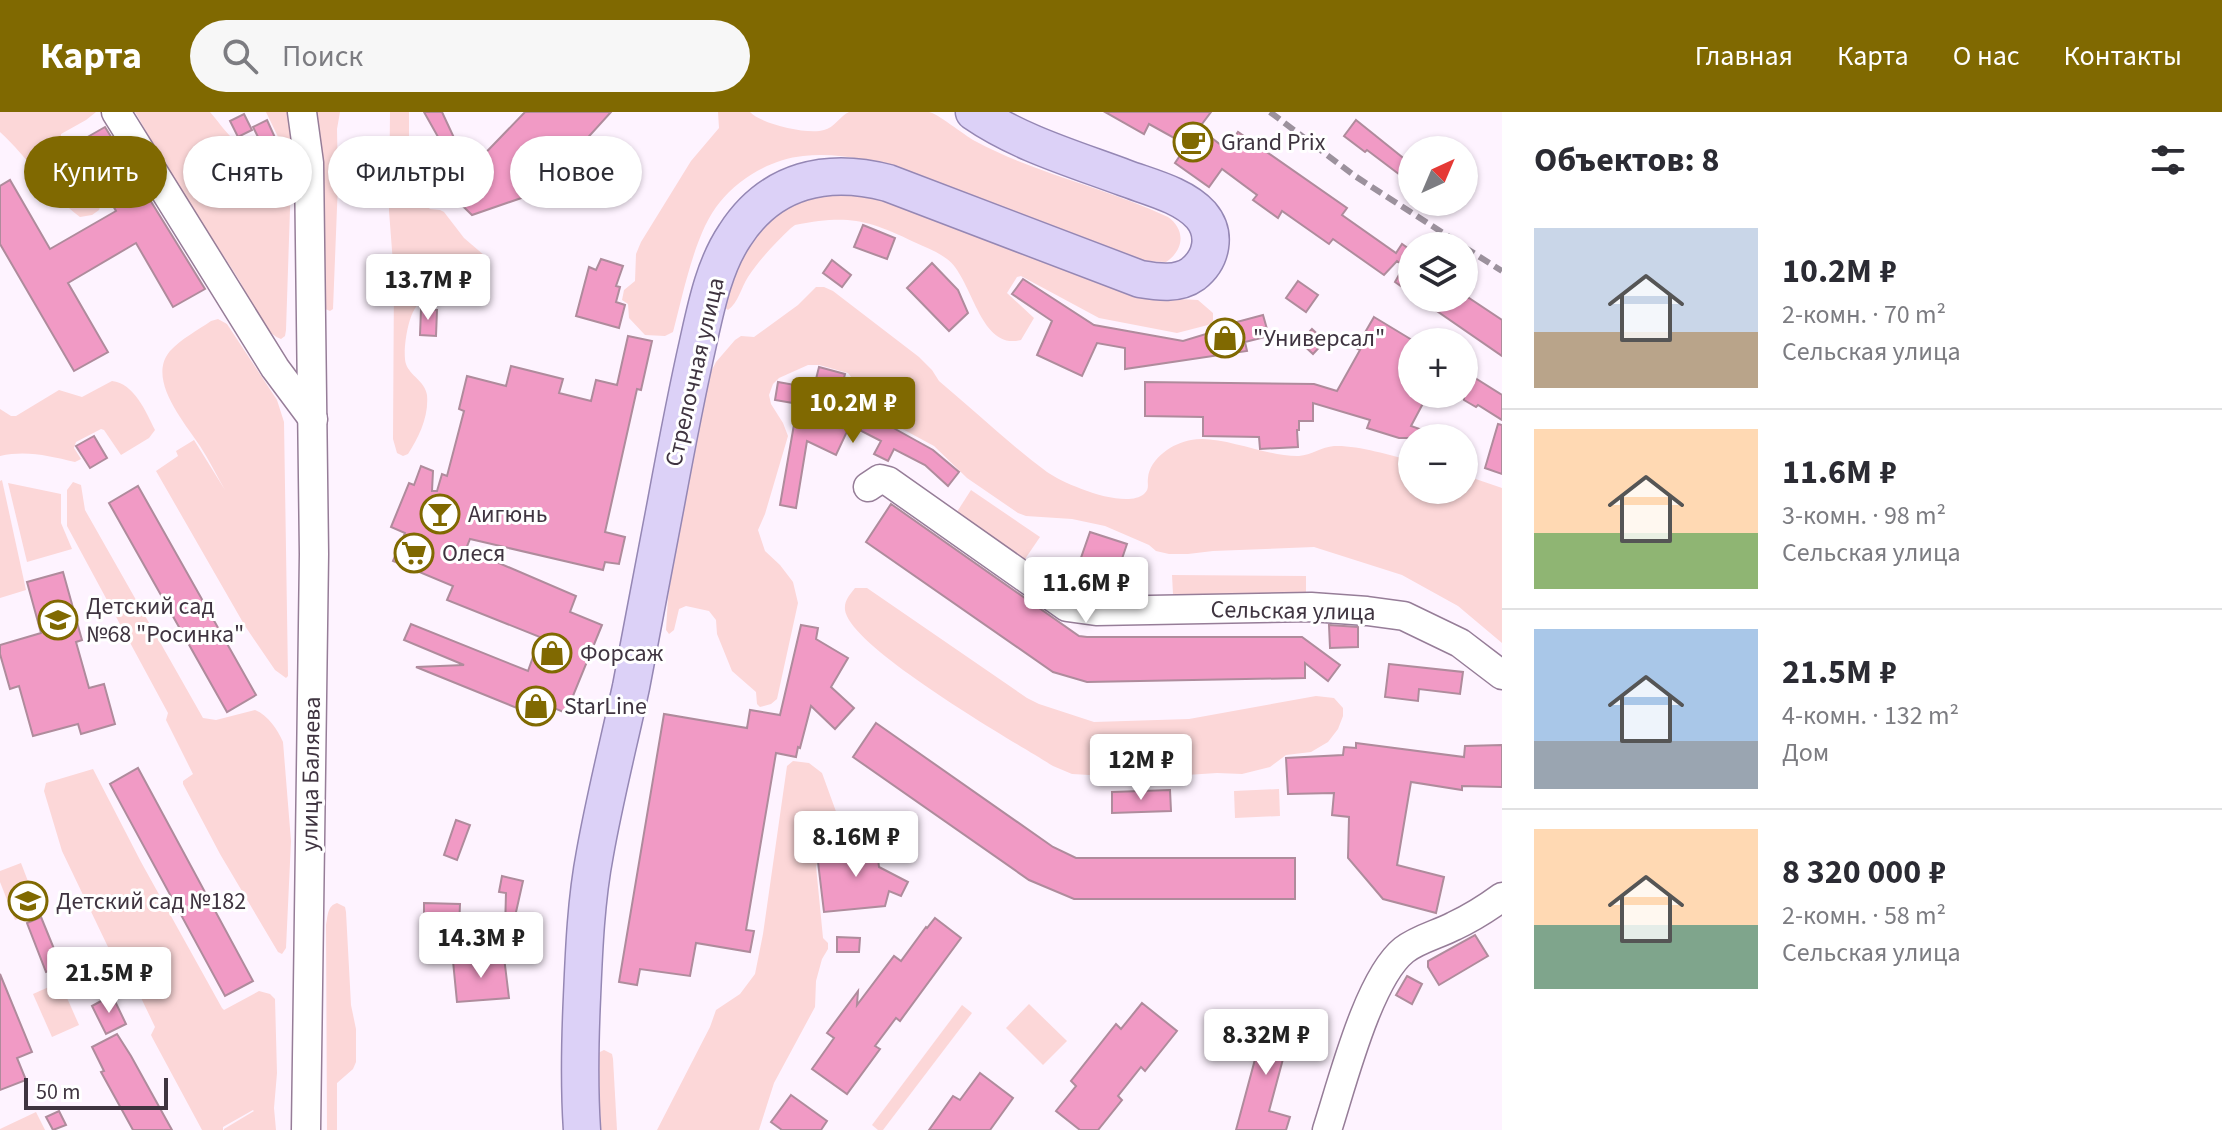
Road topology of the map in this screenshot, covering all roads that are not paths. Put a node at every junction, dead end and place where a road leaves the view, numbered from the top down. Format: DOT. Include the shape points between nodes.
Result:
graph roads {
  1 [pos="116,112"];
  2 [pos="302,112"];
  3 [pos="974,112"];
  4 [pos="313,419"];
  5 [pos="868,487"];
  6 [pos="1502,675"];
  7 [pos="1502,897"];
  8 [pos="306,1130"];
  9 [pos="582,1130"];
  10 [pos="1327,1130"];
  1 -- 4 [label="street" via="275,368"];
  2 -- 4 [label="street, улица Баляева" via="309,163"];
  3 -- 9 [label="main road, Стрелочная улица" via="1042,147 1185,203 1209,227 1210,249 1202,265 1182,280 1140,279 888,183 831,175 794,184 774,196 734,236 708,298 691,372 595,854 584,942"];
  4 -- 8 [label="street, улица Баляева"];
  5 -- 6 [label="street, Сельская улица" via="880,479 888,481 1067,607 1311,607 1404,616 1460,643"];
  7 -- 10 [label="street" via="1407,948 1387,968"];
}
